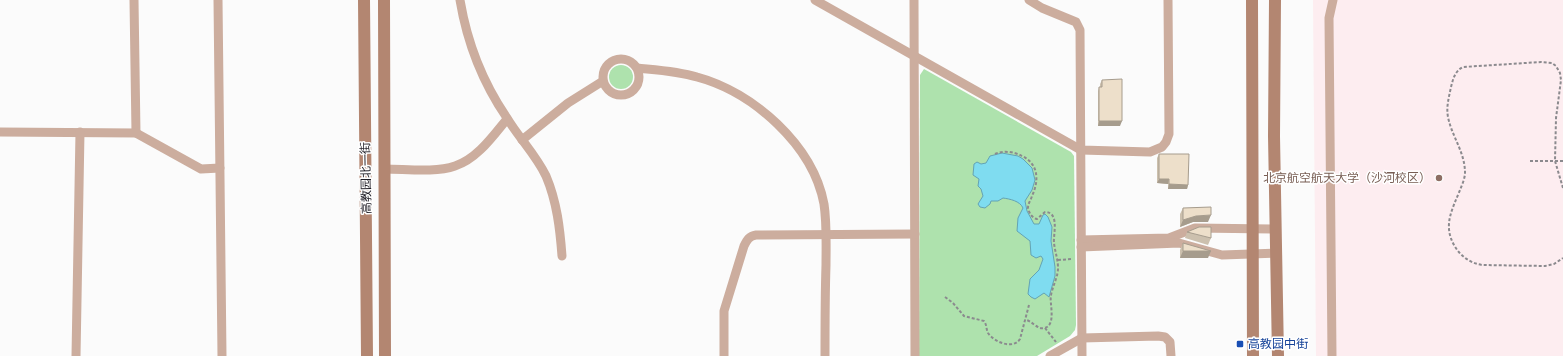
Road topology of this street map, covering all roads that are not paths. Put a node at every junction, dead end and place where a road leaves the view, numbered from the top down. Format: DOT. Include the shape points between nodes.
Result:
graph roads {
  1 [pos="134,0"];
  2 [pos="218,0"];
  3 [pos="364,0"];
  4 [pos="384,0"];
  5 [pos="460,0"];
  6 [pos="815,0"];
  7 [pos="914,0"];
  8 [pos="1029,0"];
  9 [pos="1168,0"];
  10 [pos="1252,0"];
  11 [pos="1275,0"];
  12 [pos="1333,0"];
  13 [pos="826,3"];
  14 [pos="914,56"];
  15 [pos="637,68"];
  16 [pos="603,81"];
  17 [pos="507,119"];
  18 [pos="0,132"];
  19 [pos="80,132"];
  20 [pos="136,133"];
  21 [pos="522,140"];
  22 [pos="1081,150"];
  23 [pos="220,168"];
  24 [pos="385,169"];
  25 [pos="1252,229"];
  26 [pos="1276,229"];
  27 [pos="915,234"];
  28 [pos="826,235"];
  29 [pos="1081,243"];
  30 [pos="1276,254"];
  31 [pos="1253,255"];
  32 [pos="562,256"];
  33 [pos="1082,338"];
  34 [pos="76,356"];
  35 [pos="222,356"];
  36 [pos="367,356"];
  37 [pos="385,356"];
  38 [pos="724,356"];
  39 [pos="825,356"];
  40 [pos="915,356"];
  41 [pos="1050,356"];
  42 [pos="1082,356"];
  43 [pos="1171,356"];
  44 [pos="1253,356"];
  45 [pos="1278,356"];
  46 [pos="1332,356"];
  1 -- 20 [label="street"];
  2 -- 23 [label="street"];
  3 -- 36 [label="main road, 高教园北一街"];
  4 -- 24 [label="main road, 高教园北一街"];
  5 -- 17 [label="street" via="474,53"];
  6 -- 13 [label="street"];
  7 -- 14 [label="street"];
  8 -- 22 [label="street" via="1072,20 1079,26"];
  9 -- 22 [label="street" via="1169,134 1166,142 1158,150 1150,152"];
  10 -- 25 [label="main road"];
  11 -- 26 [label="main road"];
  12 -- 46 [label="street" via="1329,18"];
  13 -- 14 [label="street"];
  14 -- 22 [label="street"];
  14 -- 27 [label="street"];
  15 -- 16 [label="street" via="628,60 610,62 603,72"];
  15 -- 16 [label="street" via="636,86 623,95 607,89"];
  15 -- 28 [label="street" via="686,74 707,80 734,92 775,121 789,135 813,174 824,204"];
  16 -- 21 [label="street" via="568,103"];
  17 -- 21 [label="street"];
  17 -- 24 [label="street" via="476,153 456,166"];
  18 -- 19 [label="street"];
  19 -- 20 [label="street"];
  19 -- 34 [label="street"];
  20 -- 23 [label="street" via="201,169"];
  21 -- 32 [label="street" via="539,163 551,190 560,229"];
  22 -- 29 [label="street"];
  23 -- 35 [label="street"];
  24 -- 37 [label="main road, 高教园北一街"];
  25 -- 26 [label="street"];
  25 -- 29 [label="street" via="1196,228 1169,238"];
  25 -- 31 [label="main road"];
  26 -- 30 [label="main road"];
  27 -- 28 [label="street"];
  27 -- 40 [label="street"];
  28 -- 38 [label="street" via="750,236 725,307"];
  28 -- 39 [label="street"];
  29 -- 31 [label="street" via="1179,243 1214,254"];
  29 -- 33 [label="street"];
  30 -- 31 [label="street"];
  30 -- 45 [label="main road"];
  31 -- 44 [label="main road"];
  33 -- 41 [label="street"];
  33 -- 42 [label="street"];
  33 -- 43 [label="street" via="1161,336 1170,342"];
}
